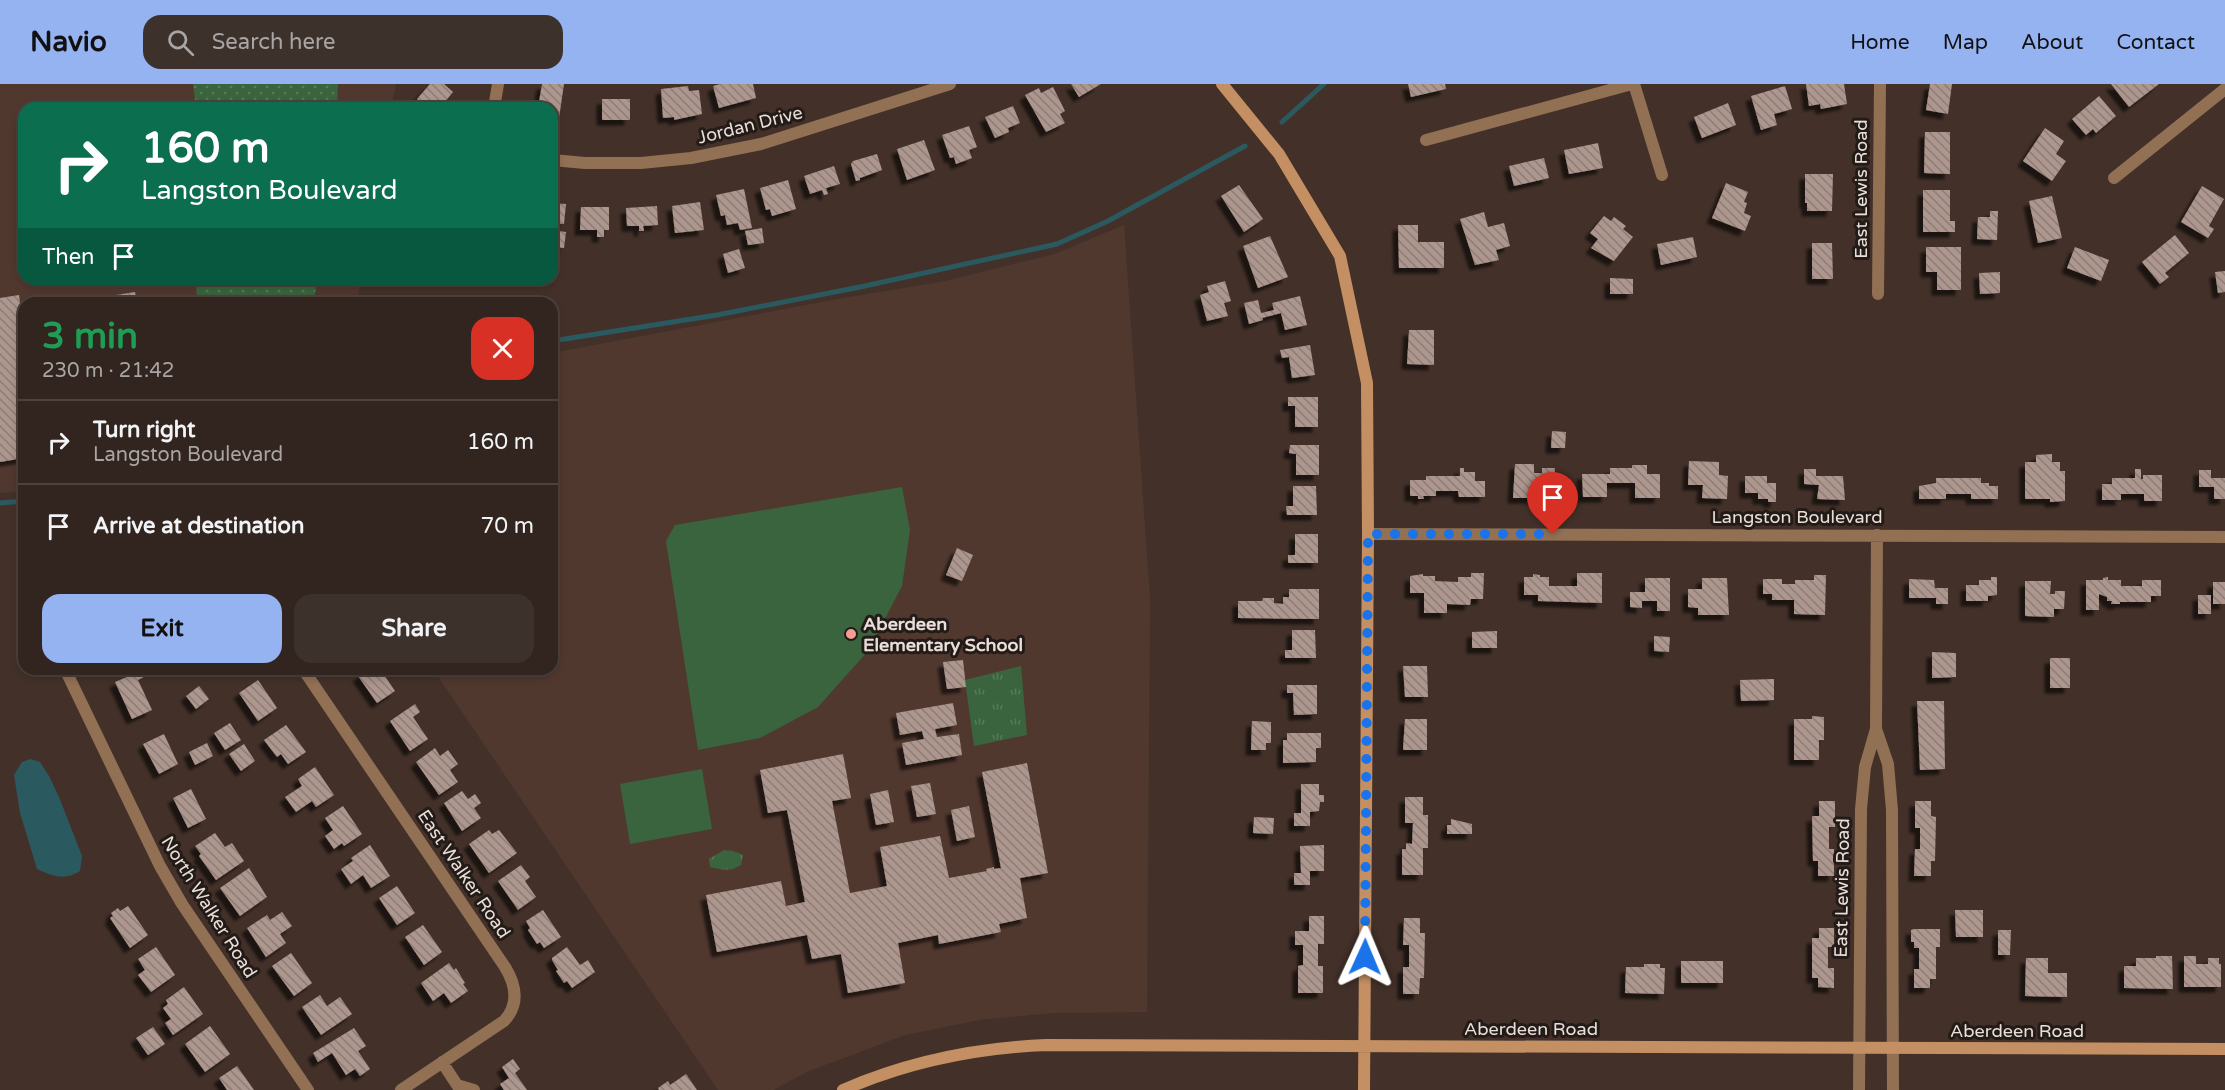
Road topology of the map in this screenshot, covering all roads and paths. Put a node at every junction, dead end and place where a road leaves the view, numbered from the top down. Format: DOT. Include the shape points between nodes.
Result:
graph roads {
  1 [pos="498,84"];
  2 [pos="950,84"];
  3 [pos="1222,84"];
  4 [pos="1633,84"];
  5 [pos="1880,84"];
  6 [pos="2225,89"];
  7 [pos="495,102"];
  8 [pos="1426,140"];
  9 [pos="558,160"];
  10 [pos="1662,175"];
  11 [pos="2114,178"];
  12 [pos="1878,294"];
  13 [pos="1368,534"];
  14 [pos="1877,535"];
  15 [pos="2225,537"];
  16 [pos="68,675"];
  17 [pos="307,675"];
  18 [pos="1876,729"];
  19 [pos="1364,1046"];
  20 [pos="1859,1048"];
  21 [pos="1893,1048"];
  22 [pos="2225,1049"];
  23 [pos="442,1062"];
  24 [pos="456,1087"];
  25 [pos="308,1090"];
  26 [pos="401,1090"];
  27 [pos="474,1090"];
  28 [pos="843,1090"];
  29 [pos="1364,1090"];
  30 [pos="1858,1090"];
  31 [pos="1893,1090"];
  1 -- 7 [label="street"];
  2 -- 9 [label="street, Jordan Drive" via="761,144 691,158 641,163"];
  3 -- 13 [label="main road" via="1279,154 1340,256 1367,383"];
  4 -- 8 [label="street"];
  4 -- 10 [label="street"];
  5 -- 12 [label="street, East Lewis Road"];
  6 -- 11 [label="street"];
  13 -- 14 [label="street, Langston Boulevard"];
  13 -- 19 [label="main road"];
  14 -- 15 [label="street, Langston Boulevard"];
  14 -- 18 [label="street, East Lewis Road"];
  16 -- 25 [label="street, North Walker Road" via="160,866"];
  17 -- 23 [label="street, East Walker Road" via="513,980 516,996 509,1016"];
  18 -- 20 [label="street, East Lewis Road" via="1865,767 1861,809"];
  18 -- 21 [label="street, East Lewis Road" via="1888,764 1892,810"];
  19 -- 20 [label="main road, Aberdeen Road"];
  19 -- 28 [label="main road, Aberdeen Road" via="1022,1046 924,1062"];
  19 -- 29 [label="main road"];
  20 -- 21 [label="main road, Aberdeen Road"];
  20 -- 30 [label="street, East Lewis Road"];
  21 -- 22 [label="main road, Aberdeen Road"];
  21 -- 31 [label="street, East Lewis Road"];
  23 -- 24 [label="street"];
  23 -- 26 [label="street"];
  24 -- 27 [label="street"];
}
